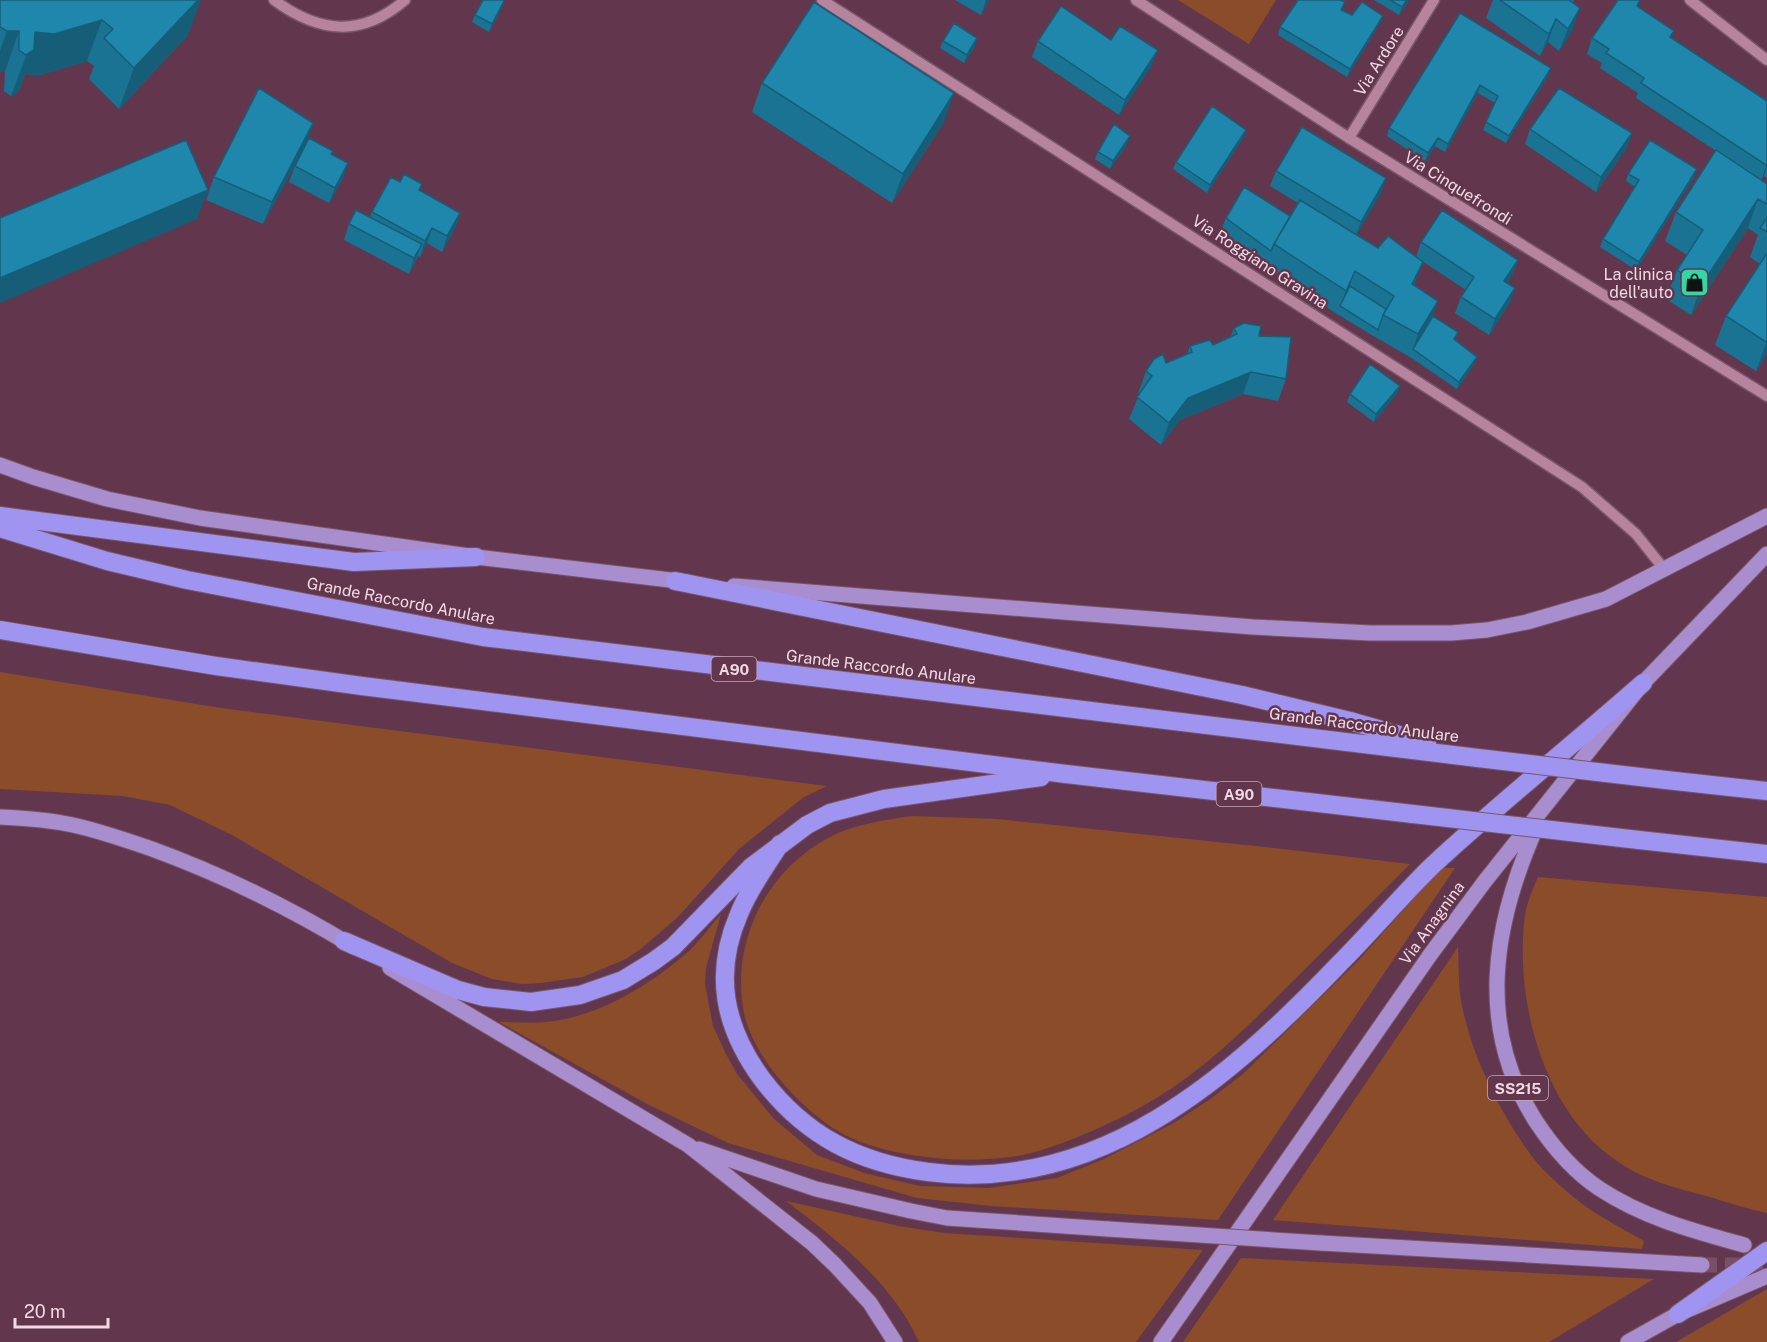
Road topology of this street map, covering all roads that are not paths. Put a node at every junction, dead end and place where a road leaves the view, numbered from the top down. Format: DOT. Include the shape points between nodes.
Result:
graph roads {
  1 [pos="274,0"];
  2 [pos="405,0"];
  3 [pos="822,0"];
  4 [pos="1136,0"];
  5 [pos="1434,0"];
  6 [pos="1690,0"];
  7 [pos="1767,60"];
  8 [pos="1349,138"];
  9 [pos="1767,396"];
  10 [pos="0,465"];
  11 [pos="0,516"];
  12 [pos="1767,516"];
  13 [pos="0,528"];
  14 [pos="1767,554"];
  15 [pos="476,557"];
  16 [pos="1664,569"];
  17 [pos="675,581"];
  18 [pos="0,630"];
  19 [pos="1644,683"];
  20 [pos="1478,758"];
  21 [pos="1066,774"];
  22 [pos="1767,791"];
  23 [pos="1543,812"];
  24 [pos="0,817"];
  25 [pos="780,844"];
  26 [pos="1767,854"];
  27 [pos="344,941"];
  28 [pos="688,1145"];
  29 [pos="1744,1245"];
  30 [pos="1767,1251"];
  31 [pos="1702,1265"];
  32 [pos="1767,1276"];
  33 [pos="1678,1314"];
  34 [pos="895,1342"];
  35 [pos="1161,1342"];
  36 [pos="1628,1342"];
  1 -- 2 [label="street" via="318,23 342,27 358,27"];
  3 -- 16 [label="street, Via Roggiano Gravina" via="1582,486 1636,534"];
  4 -- 8 [label="street, Via Cinquefrondi"];
  5 -- 8 [label="street, Via Ardore"];
  6 -- 7 [label="street"];
  8 -- 9 [label="street, Via Cinquefrondi"];
  10 -- 15 [label="main road" via="107,499 169,512"];
  11 -- 15 [label="highway" via="354,562"];
  12 -- 16 [label="main road"];
  13 -- 20 [label="highway, Grande Raccordo Anulare / A90" via="107,561 187,580 483,637"];
  14 -- 19 [label="main road, Via Anagnina / SS215"];
  15 -- 17 [label="main road"];
  16 -- 17 [label="main road" via="1606,599 1559,614 1487,630 1427,634 1253,627"];
  17 -- 20 [label="highway" via="1242,695"];
  18 -- 21 [label="highway, A90" via="362,686"];
  19 -- 23 [label="main road, Via Anagnina / SS215"];
  19 -- 25 [label="highway" via="1432,867 1288,1016 1219,1076 1169,1112 1105,1147 1028,1170 951,1175 869,1160 803,1122 759,1074 729,1013 724,965 738,915"];
  20 -- 22 [label="highway, Grande Raccordo Anulare / A90, bridge"];
  21 -- 25 [label="highway" via="858,805 830,813"];
  21 -- 26 [label="highway, A90, bridge"];
  23 -- 29 [label="main road, SS215" via="1510,898 1496,969 1500,1034 1520,1093 1557,1149 1599,1188 1678,1227"];
  23 -- 35 [label="main road, Via Anagnina" via="1430,955"];
  24 -- 27 [label="main road" via="74,825 160,852 238,884"];
  25 -- 27 [label="highway" via="727,889 673,947 623,980 580,996 531,1002 458,990"];
  27 -- 28 [label="main road"];
  28 -- 31 [label="main road, bridge" via="816,1189 910,1211 967,1219"];
  28 -- 34 [label="main road" via="812,1243 870,1303"];
  30 -- 33 [label="highway"];
  32 -- 33 [label="main road"];
  33 -- 36 [label="main road"];
}
